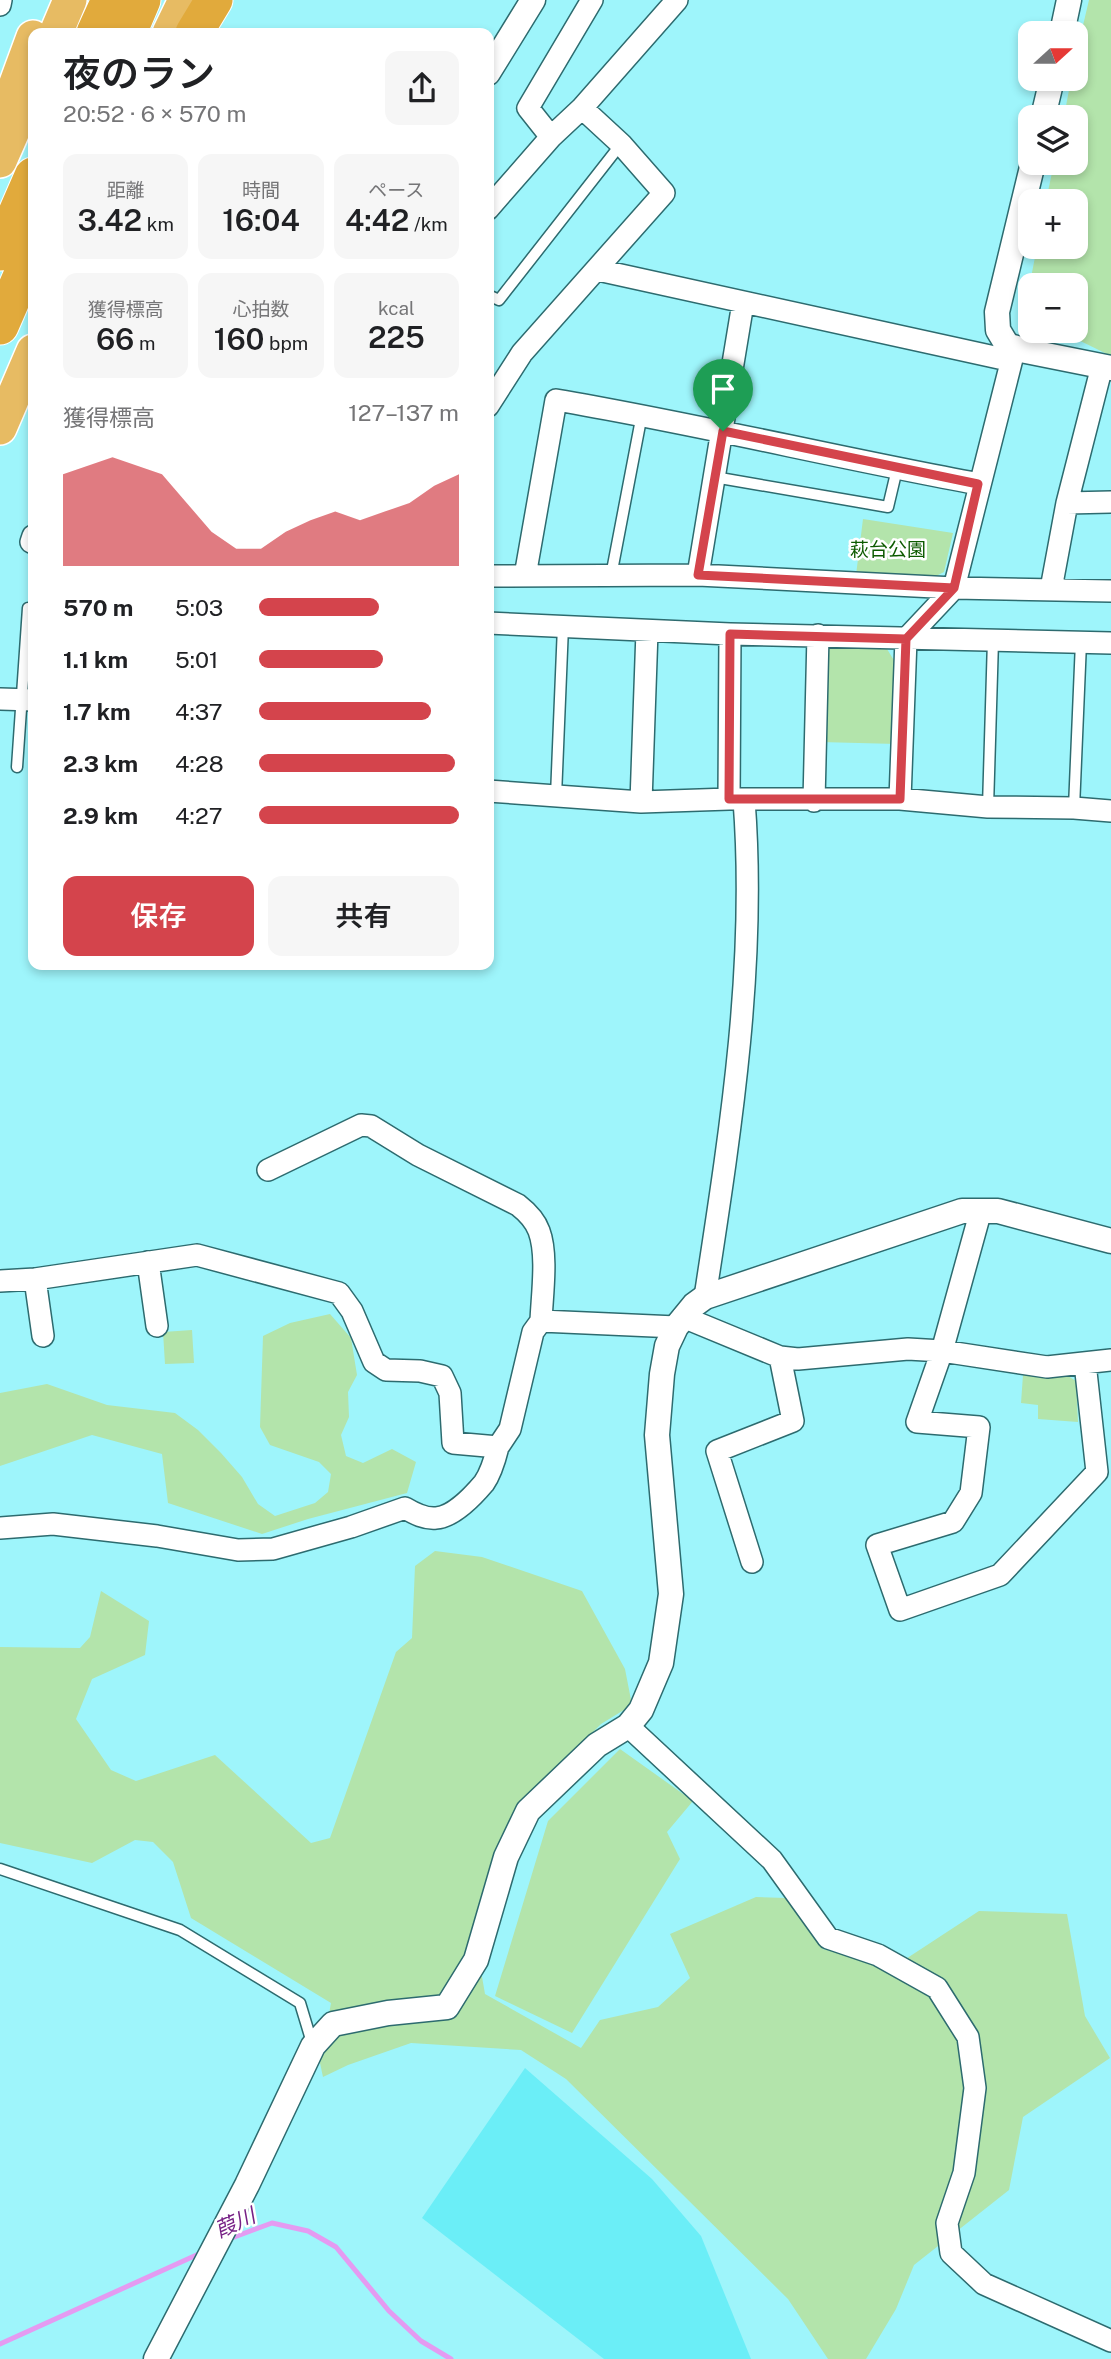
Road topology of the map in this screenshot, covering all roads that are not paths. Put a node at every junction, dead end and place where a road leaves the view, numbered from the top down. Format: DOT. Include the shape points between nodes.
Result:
graph roads {
  1 [pos="47,0"];
  2 [pos="70,0"];
  3 [pos="110,0"];
  4 [pos="142,0"];
  5 [pos="185,0"];
  6 [pos="214,0"];
  7 [pos="533,0"];
  8 [pos="593,0"];
  9 [pos="677,0"];
  10 [pos="1069,0"];
  11 [pos="1065,21"];
  12 [pos="37,28"];
  13 [pos="57,28"];
  14 [pos="97,28"];
  15 [pos="130,28"];
  16 [pos="171,28"];
  17 [pos="197,28"];
  18 [pos="28,51"];
  19 [pos="494,63"];
  20 [pos="28,97"];
  21 [pos="582,108"];
  22 [pos="16,126"];
  23 [pos="551,137"];
  24 [pos="621,144"];
  25 [pos="0,162"];
  26 [pos="1030,175"];
  27 [pos="28,188"];
  28 [pos="494,202"];
  29 [pos="0,253"];
  30 [pos="28,262"];
  31 [pos="598,270"];
  32 [pos="494,298"];
  33 [pos="743,303"];
  34 [pos="0,326"];
  35 [pos="1014,348"];
  36 [pos="28,363"];
  37 [pos="1107,367"];
  38 [pos="494,397"];
  39 [pos="642,414"];
  40 [pos="0,428"];
  41 [pos="723,431"];
  42 [pos="897,468"];
  43 [pos="714,477"];
  44 [pos="978,484"];
  45 [pos="1111,502"];
  46 [pos="1067,503"];
  47 [pos="698,575"];
  48 [pos="494,576"];
  49 [pos="525,576"];
  50 [pos="611,576"];
  51 [pos="954,588"];
  52 [pos="1051,589"];
  53 [pos="1111,590"];
  54 [pos="28,608"];
  55 [pos="494,623"];
  56 [pos="563,626"];
  57 [pos="647,631"];
  58 [pos="730,634"];
  59 [pos="818,635"];
  60 [pos="906,639"];
  61 [pos="993,640"];
  62 [pos="1081,642"];
  63 [pos="1111,643"];
  64 [pos="18,699"];
  65 [pos="17,767"];
  66 [pos="494,791"];
  67 [pos="556,796"];
  68 [pos="900,799"];
  69 [pos="736,800"];
  70 [pos="814,801"];
  71 [pos="641,802"];
  72 [pos="988,807"];
  73 [pos="1074,808"];
  74 [pos="1111,811"];
  75 [pos="268,1170"];
  76 [pos="981,1210"];
  77 [pos="1111,1241"];
  78 [pos="148,1262"];
  79 [pos="35,1279"];
  80 [pos="0,1281"];
  81 [pos="705,1297"];
  82 [pos="541,1321"];
  83 [pos="679,1322"];
  84 [pos="157,1326"];
  85 [pos="43,1336"];
  86 [pos="942,1351"];
  87 [pos="780,1357"];
  88 [pos="1111,1360"];
  89 [pos="1086,1363"];
  90 [pos="498,1447"];
  91 [pos="0,1528"];
  92 [pos="752,1562"];
  93 [pos="628,1726"];
  94 [pos="0,1869"];
  95 [pos="313,2046"];
  96 [pos="1111,2341"];
  97 [pos="156,2359"];
  1 -- 12 [label="highway"];
  2 -- 13 [label="highway"];
  3 -- 14 [label="highway"];
  4 -- 15 [label="highway"];
  5 -- 16 [label="highway"];
  6 -- 17 [label="highway"];
  7 -- 19 [label="street"];
  8 -- 23 [label="street" via="528,108"];
  9 -- 21 [label="street"];
  10 -- 11 [label="street"];
  18 -- 22 [label="highway" via="12,94"];
  20 -- 22 [label="highway"];
  21 -- 23 [label="street"];
  21 -- 24 [label="street"];
  22 -- 25 [label="highway"];
  23 -- 28 [label="street"];
  24 -- 31 [label="street" via="664,193"];
  24 -- 32 [label="lane" via="499,300"];
  26 -- 35 [label="street" via="998,313 998,330"];
  27 -- 29 [label="highway"];
  30 -- 34 [label="highway"];
  31 -- 33 [label="street"];
  31 -- 38 [label="street" via="522,353"];
  33 -- 35 [label="street" via="999,358"];
  33 -- 41 [label="street"];
  35 -- 37 [label="street"];
  35 -- 44 [label="street"];
  36 -- 40 [label="highway"];
  37 -- 46 [label="street"];
  39 -- 41 [label="street"];
  39 -- 49 [label="street" via="556,400"];
  39 -- 50 [label="lane"];
  41 -- 42 [label="street"];
  41 -- 43 [label="street"];
  42 -- 43 [label="lane" via="888,507"];
  42 -- 44 [label="street"];
  43 -- 47 [label="street"];
  44 -- 51 [label="street"];
  45 -- 46 [label="street"];
  46 -- 52 [label="street"];
  47 -- 50 [label="street"];
  47 -- 51 [label="street"];
  48 -- 49 [label="street"];
  49 -- 50 [label="street"];
  51 -- 52 [label="street"];
  51 -- 60 [label="street"];
  52 -- 53 [label="street"];
  54 -- 64 [label="lane"];
  55 -- 56 [label="street"];
  56 -- 57 [label="street"];
  56 -- 67 [label="lane"];
  57 -- 58 [label="street"];
  57 -- 71 [label="street"];
  58 -- 59 [label="street"];
  58 -- 69 [label="street"];
  59 -- 60 [label="street"];
  59 -- 70 [label="street"];
  60 -- 61 [label="street"];
  60 -- 68 [label="street"];
  61 -- 62 [label="street"];
  61 -- 72 [label="lane"];
  62 -- 63 [label="street"];
  62 -- 73 [label="lane"];
  64 -- 65 [label="lane"];
  66 -- 67 [label="street"];
  67 -- 71 [label="street"];
  68 -- 70 [label="street"];
  68 -- 72 [label="street"];
  69 -- 70 [label="street"];
  69 -- 71 [label="street"];
  69 -- 81 [label="street" via="748,861 744,970 727,1153"];
  72 -- 73 [label="street"];
  73 -- 74 [label="street"];
  75 -- 82 [label="street" via="361,1125 371,1126 518,1205 530,1215 542,1243"];
  76 -- 77 [label="street"];
  76 -- 81 [label="street" via="962,1211"];
  76 -- 86 [label="street"];
  78 -- 79 [label="street"];
  78 -- 84 [label="street"];
  78 -- 90 [label="street" via="197,1255 339,1293 374,1362 386,1370 442,1376 450,1393 453,1443"];
  79 -- 80 [label="street"];
  79 -- 85 [label="street"];
  81 -- 83 [label="street"];
  82 -- 83 [label="street"];
  82 -- 90 [label="street" via="533,1332 510,1429"];
  83 -- 87 [label="street"];
  83 -- 93 [label="street" via="667,1346 657,1436 671,1594 661,1663 641,1710"];
  86 -- 87 [label="street"];
  86 -- 89 [label="street" via="1047,1367"];
  86 -- 89 [label="street" via="917,1422 979,1427 971,1493 953,1522 877,1545 900,1610 1000,1575 1097,1472"];
  87 -- 92 [label="street" via="793,1421 717,1451"];
  88 -- 89 [label="street"];
  90 -- 91 [label="street" via="484,1482 448,1516 418,1516 405,1508 273,1549 239,1550 52,1524"];
  93 -- 95 [label="street" via="597,1745 528,1811 506,1857 476,1959 447,2007 333,2024"];
  93 -- 96 [label="street" via="772,1860 828,1938 878,1955 937,1988 968,2036 975,2088 964,2173 947,2223 951,2253 984,2284"];
  94 -- 95 [label="lane" via="180,1930 300,2003"];
  95 -- 97 [label="street"];
}
